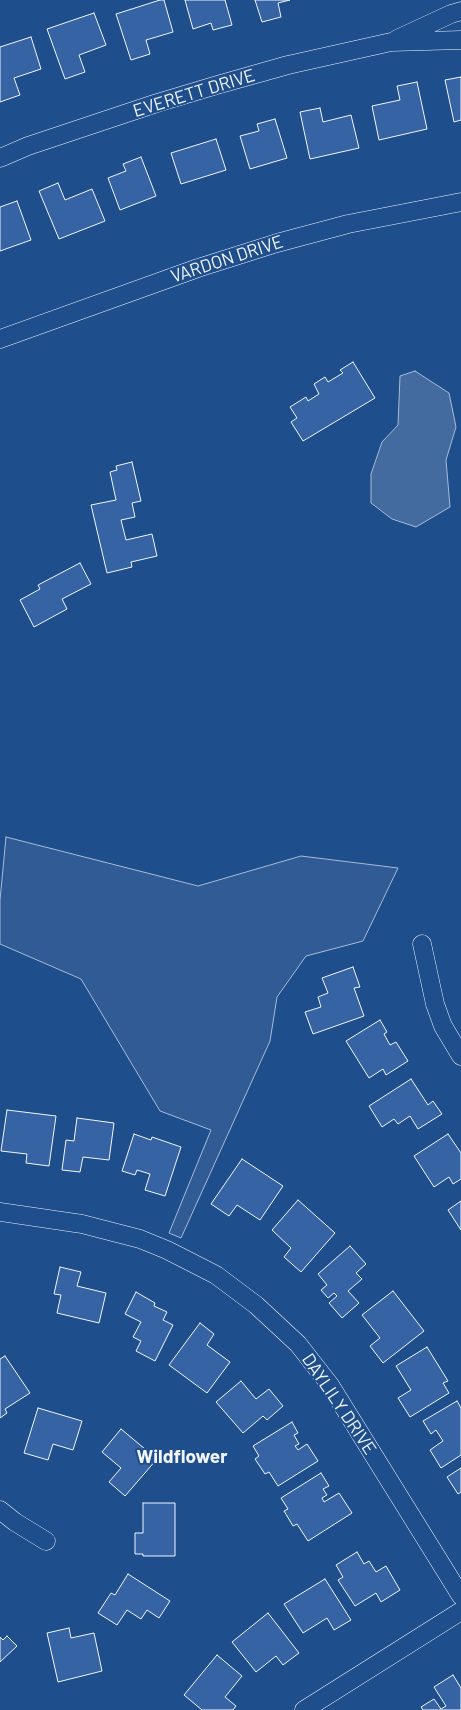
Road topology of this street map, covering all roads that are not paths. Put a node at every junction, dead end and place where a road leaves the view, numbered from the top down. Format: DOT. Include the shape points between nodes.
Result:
graph roads {
  1 [pos="461,11"];
  2 [pos="461,40"];
  3 [pos="391,42"];
  4 [pos="0,158"];
  5 [pos="461,202"];
  6 [pos="0,339"];
  7 [pos="422,944"];
  8 [pos="461,1056"];
  9 [pos="0,1212"];
  10 [pos="0,1510"];
  11 [pos="46,1541"];
  12 [pos="461,1596"];
  13 [pos="461,1611"];
  14 [pos="304,1710"];
  1 -- 3 [label="street, EVERETT DRIVE"];
  2 -- 3 [label="street, EVERETT DRIVE"];
  3 -- 4 [label="street, EVERETT DRIVE" via="217,85"];
  5 -- 6 [label="street, VARDON DRIVE" via="348,224 277,243"];
  7 -- 8 [label="street" via="435,1004 443,1026"];
  9 -- 12 [label="street, DAYLILY DRIVE" via="82,1224 140,1239 216,1275 256,1305 298,1344 330,1385"];
  10 -- 11 [label="street"];
  13 -- 14 [label="street"];
}
